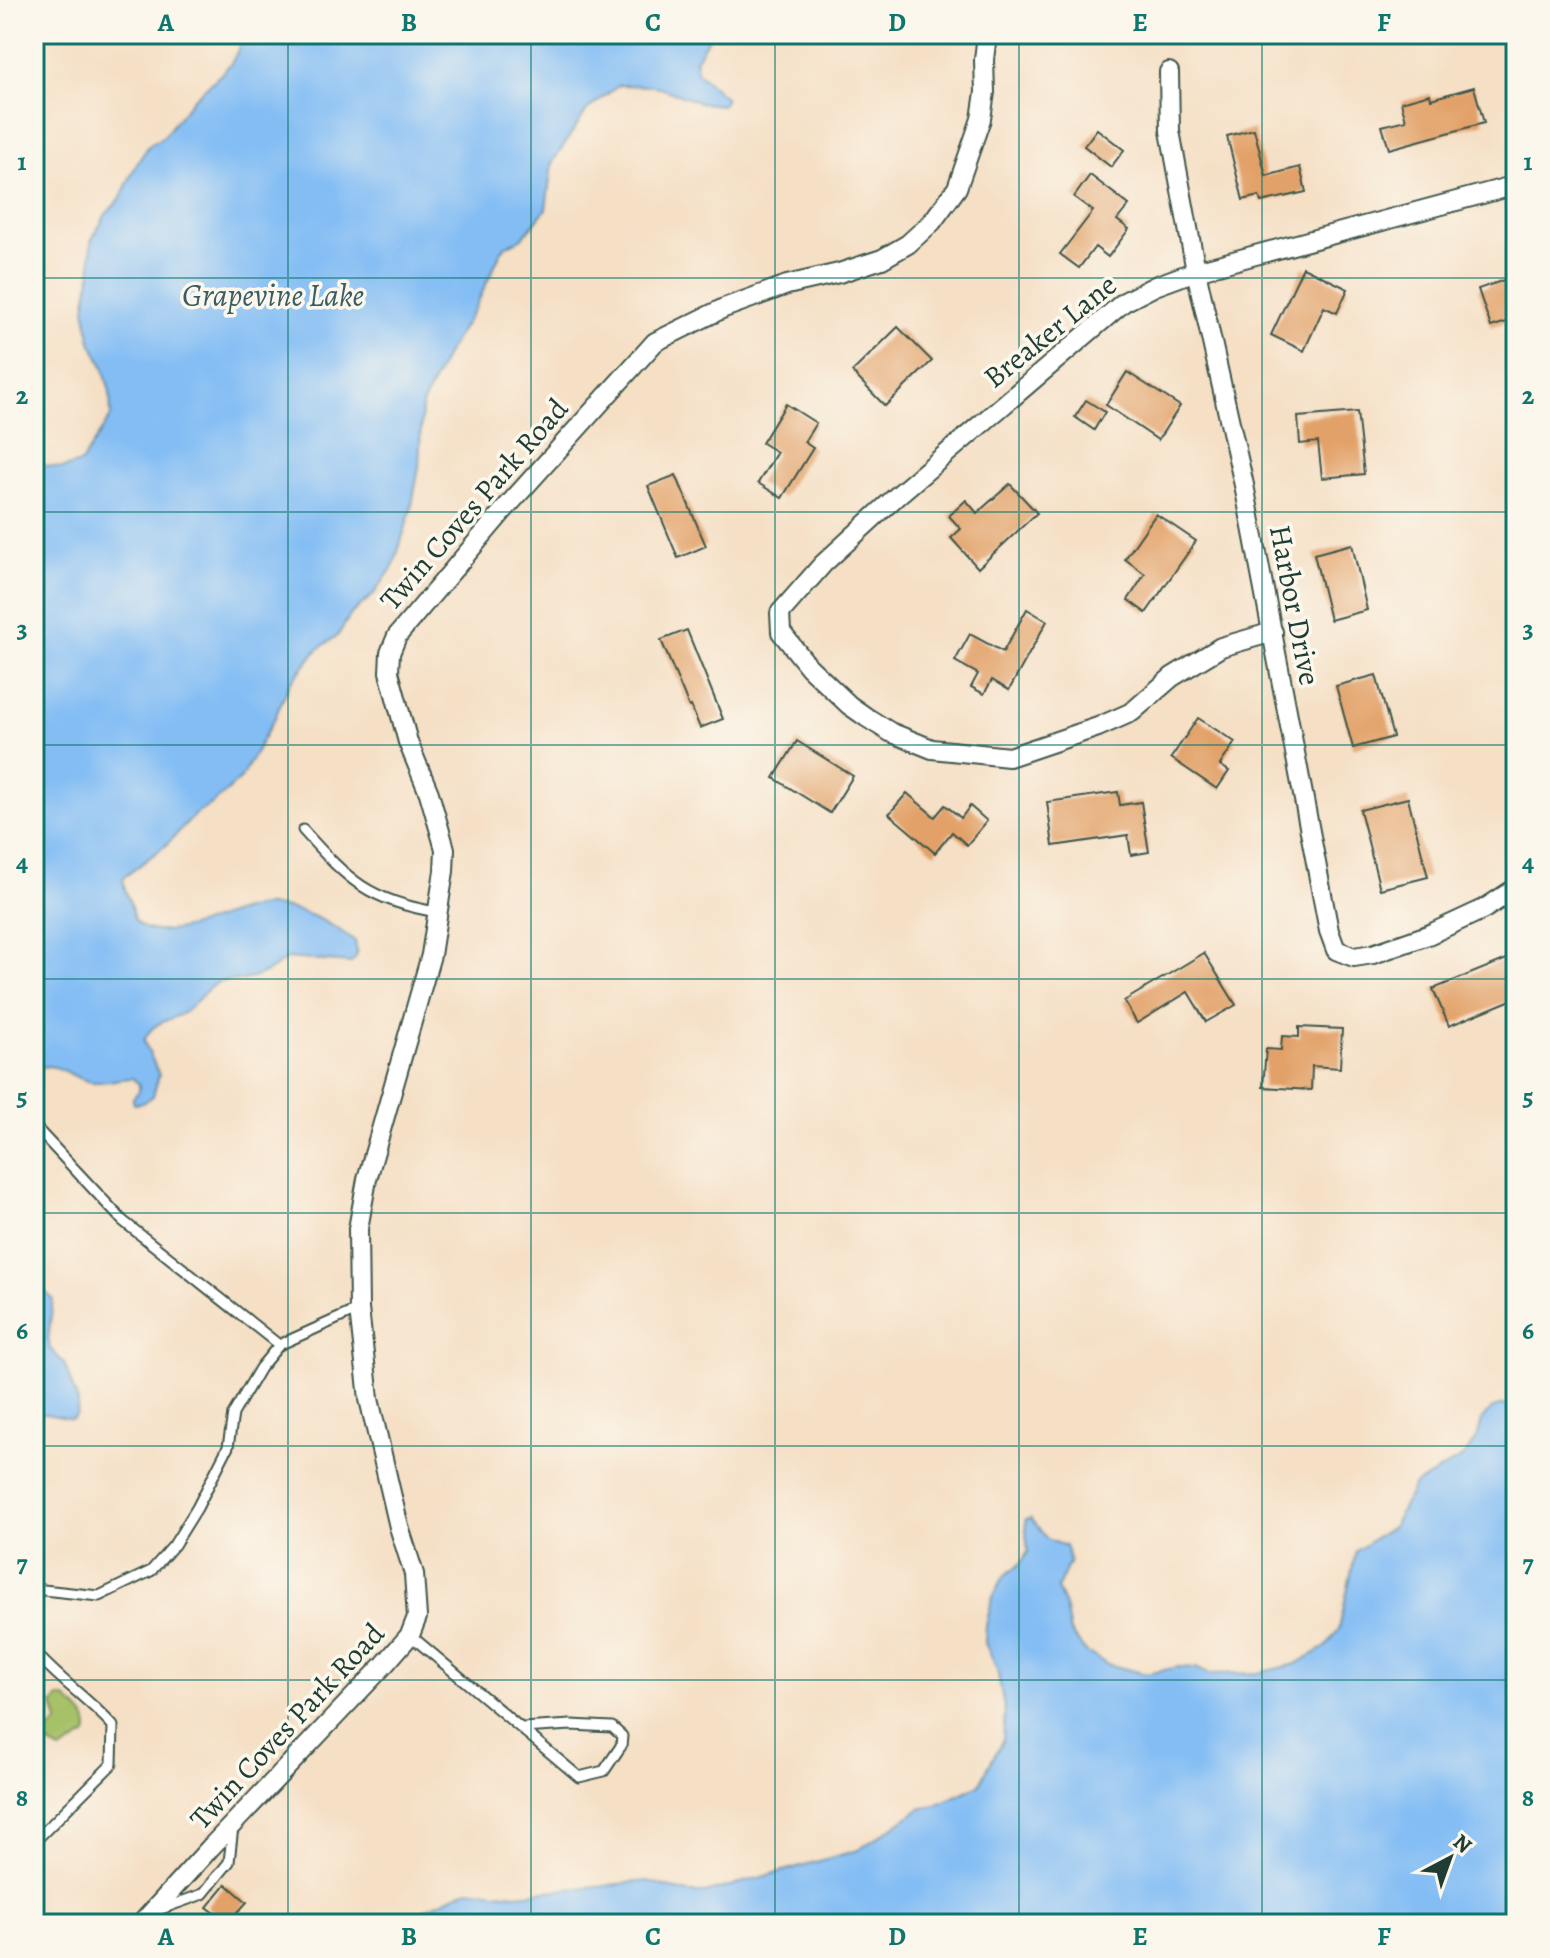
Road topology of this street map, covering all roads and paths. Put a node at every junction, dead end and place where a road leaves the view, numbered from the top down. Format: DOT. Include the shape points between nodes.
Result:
graph roads {
  1 [pos="987,34"];
  2 [pos="1169,72"];
  3 [pos="1516,185"];
  4 [pos="1196,271"];
  5 [pos="1273,632"];
  6 [pos="303,830"];
  7 [pos="1516,888"];
  8 [pos="437,912"];
  9 [pos="39,1131"];
  10 [pos="359,1309"];
  11 [pos="279,1345"];
  12 [pos="34,1589"];
  13 [pos="410,1635"];
  14 [pos="36,1653"];
  15 [pos="34,1711"];
  16 [pos="522,1728"];
  17 [pos="233,1824"];
  18 [pos="34,1842"];
  19 [pos="146,1918"];
  1 -- 8 [label="street, Twin Coves Park Road" via="981,119 957,188 932,222 882,259 724,308 655,342 397,636 389,672 445,849"];
  2 -- 4 [label="street, Harbor Drive" via="1170,131"];
  3 -- 4 [label="street, Breaker Lane"];
  4 -- 5 [label="street, Harbor Drive"];
  4 -- 5 [label="street, Breaker Lane" via="1124,302 898,495 823,564 780,613 781,632 849,705 890,732 932,749 1009,757 1132,712 1172,677 1221,647"];
  5 -- 7 [label="street, Harbor Drive" via="1336,950 1354,957 1373,954 1428,935"];
  6 -- 8 [label="lane" via="365,890 403,906"];
  8 -- 10 [label="street, Twin Coves Park Road" via="416,1013 367,1179 358,1229"];
  9 -- 11 [label="lane" via="123,1221"];
  10 -- 11 [label="lane"];
  10 -- 13 [label="street, Twin Coves Park Road" via="369,1399 414,1574 417,1617"];
  11 -- 12 [label="lane" via="243,1394 233,1414 228,1447 197,1508 151,1571 99,1596"];
  13 -- 16 [label="lane"];
  13 -- 17 [label="street, Twin Coves Park Road"];
  14 -- 15 [label="lane"];
  14 -- 18 [label="lane" via="113,1726 112,1764"];
  16 -- 16 [label="lane" via="612,1727 622,1736 621,1746 604,1771 579,1777"];
  17 -- 19 [label="street, Twin Coves Park Road"];
  17 -- 19 [label="lane" via="229,1862 203,1894"];
}
